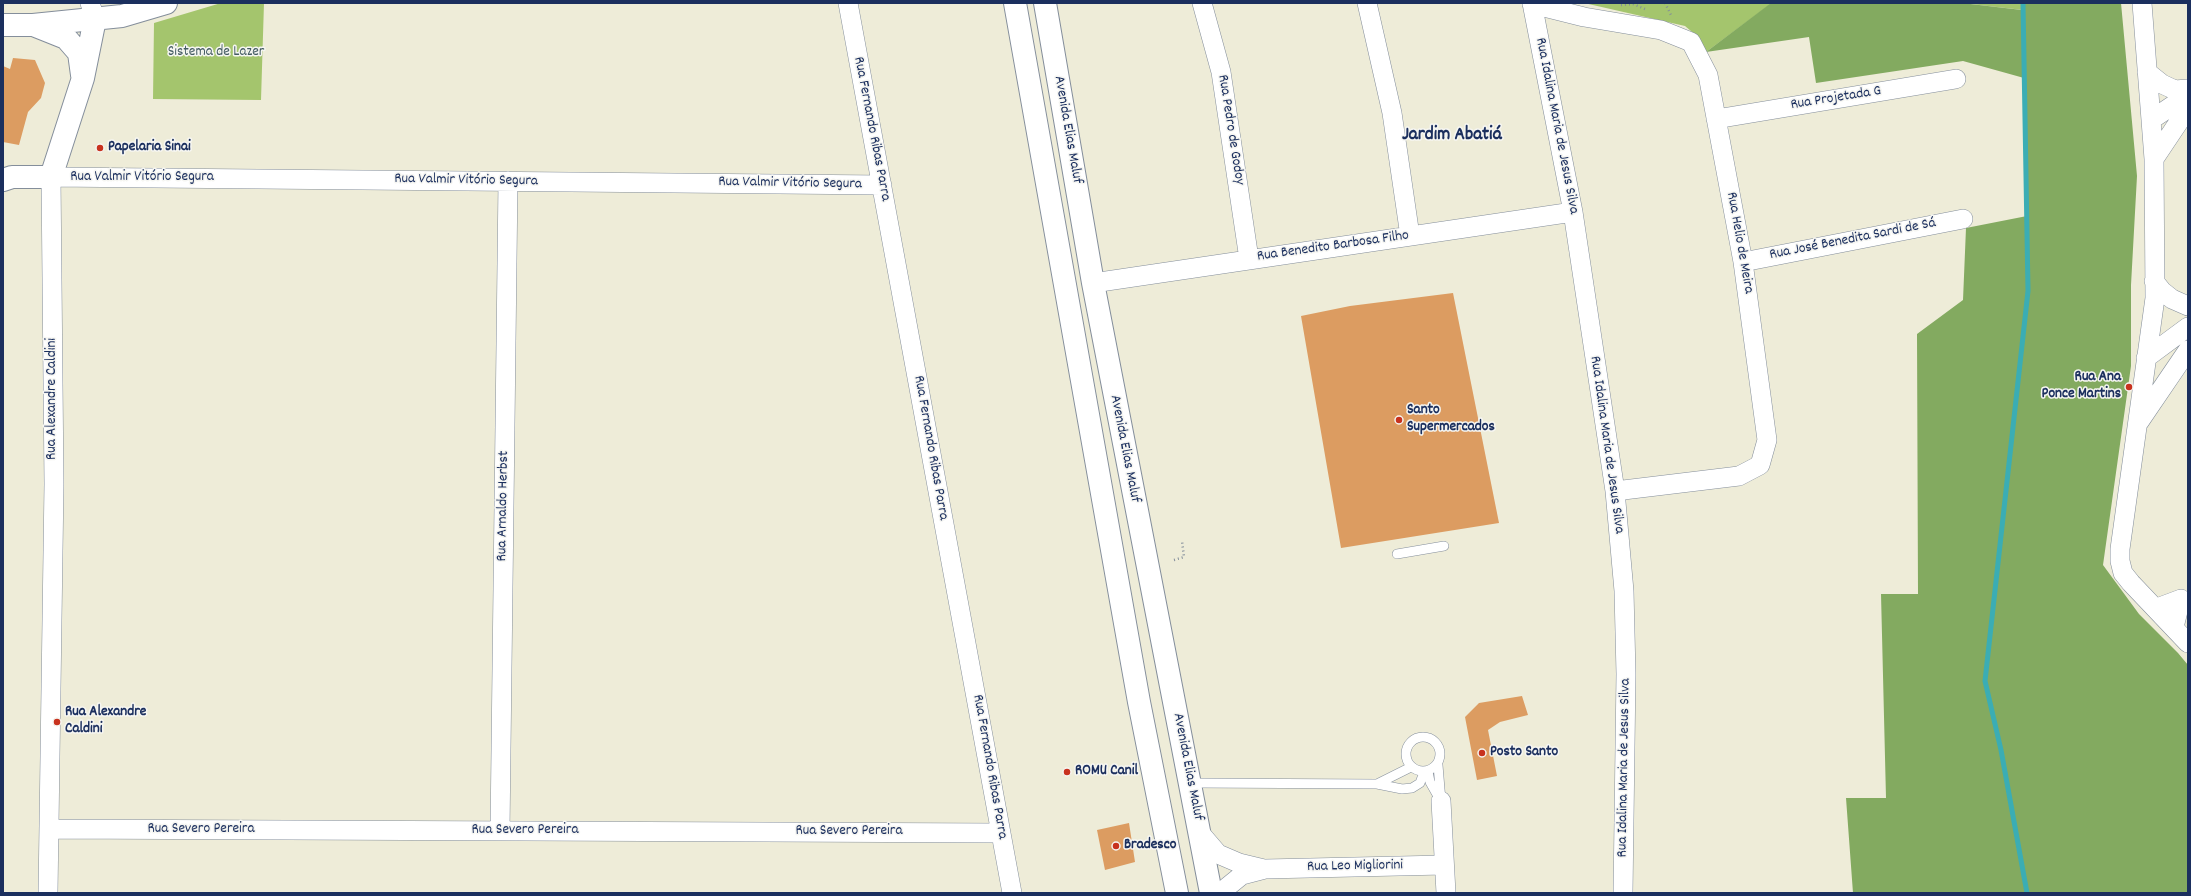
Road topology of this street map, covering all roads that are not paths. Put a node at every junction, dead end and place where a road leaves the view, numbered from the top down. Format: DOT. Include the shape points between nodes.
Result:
graph roads {
  1 [pos="166,3"];
  2 [pos="848,3"];
  3 [pos="1015,3"];
  4 [pos="1045,3"];
  5 [pos="1202,3"];
  6 [pos="1367,3"];
  7 [pos="1532,3"];
  8 [pos="2142,3"];
  9 [pos="93,11"];
  10 [pos="3,25"];
  11 [pos="33,25"];
  12 [pos="2147,72"];
  13 [pos="82,78"];
  14 [pos="1956,80"];
  15 [pos="2188,89"];
  16 [pos="2188,95"];
  17 [pos="2188,108"];
  18 [pos="1716,119"];
  19 [pos="2151,120"];
  20 [pos="2154,159"];
  21 [pos="51,177"];
  22 [pos="3,180"];
  23 [pos="508,181"];
  24 [pos="882,185"];
  25 [pos="1573,212"];
  26 [pos="1963,219"];
  27 [pos="1410,236"];
  28 [pos="1249,260"];
  29 [pos="1743,262"];
  30 [pos="2154,281"];
  31 [pos="1092,283"];
  32 [pos="2188,306"];
  33 [pos="2188,327"];
  34 [pos="2188,350"];
  35 [pos="2146,358"];
  36 [pos="2137,424"];
  37 [pos="1615,491"];
  38 [pos="1444,546"];
  39 [pos="1397,554"];
  40 [pos="2184,593"];
  41 [pos="2157,608"];
  42 [pos="2174,627"];
  43 [pos="2188,643"];
  44 [pos="1139,702"];
  45 [pos="1438,765"];
  46 [pos="1411,768"];
  47 [pos="1426,772"];
  48 [pos="1191,783"];
  49 [pos="1377,784"];
  50 [pos="1441,801"];
  51 [pos="50,829"];
  52 [pos="500,831"];
  53 [pos="1001,833"];
  54 [pos="1200,834"];
  55 [pos="1444,865"];
  56 [pos="1265,869"];
  57 [pos="48,893"];
  58 [pos="1012,893"];
  59 [pos="1177,893"];
  60 [pos="1211,893"];
  61 [pos="1222,893"];
  62 [pos="1446,893"];
  63 [pos="1623,893"];
  1 -- 9 [label="main road" via="122,16"];
  2 -- 24 [label="street, Rua Fernando Ribas Parra"];
  3 -- 44 [label="main road, Avenida Elias Maluf"];
  4 -- 31 [label="main road, Avenida Elias Maluf"];
  5 -- 28 [label="street, Rua Pedro de Godoy" via="1221,72"];
  6 -- 27 [label="street" via="1392,113"];
  7 -- 18 [label="street, Rua Helio de Meira" via="1584,17 1662,30 1691,42 1708,75"];
  7 -- 25 [label="street, Rua Idalina Maria de Jesus Silva"];
  8 -- 12 [label="street"];
  9 -- 11 [label="main road"];
  9 -- 13 [label="main road, Rua Alexandre Caldini"];
  10 -- 11 [label="main road"];
  11 -- 13 [label="main road, Rua Alexandre Caldini" via="66,38 79,53"];
  12 -- 15 [label="street" via="2175,90"];
  12 -- 19 [label="street"];
  13 -- 21 [label="main road, Rua Alexandre Caldini"];
  14 -- 18 [label="street, Rua Projetada G"];
  16 -- 19 [label="street"];
  17 -- 20 [label="street"];
  18 -- 29 [label="street, Rua Helio de Meira"];
  19 -- 20 [label="street"];
  20 -- 30 [label="street"];
  21 -- 22 [label="main road" via="12,177"];
  21 -- 23 [label="street, Rua Valmir Vitório Segura"];
  21 -- 51 [label="street, Rua Alexandre Caldini" via="54,484"];
  23 -- 24 [label="street, Rua Valmir Vitório Segura"];
  23 -- 52 [label="street, Rua Arnaldo Herbst"];
  24 -- 53 [label="street, Rua Fernando Ribas Parra"];
  25 -- 27 [label="street, Rua Benedito Barbosa Filho"];
  25 -- 37 [label="street, Rua Idalina Maria de Jesus Silva"];
  26 -- 29 [label="street, Rua José Benedita Sardi de Sá"];
  27 -- 28 [label="street, Rua Benedito Barbosa Filho"];
  28 -- 31 [label="street, Rua Benedito Barbosa Filho"];
  29 -- 37 [label="street, Rua Helio de Meira" via="1766,440 1760,465 1739,476"];
  30 -- 32 [label="street" via="2172,299"];
  30 -- 35 [label="street" via="2155,298"];
  31 -- 48 [label="main road, Avenida Elias Maluf"];
  33 -- 35 [label="street"];
  34 -- 36 [label="street"];
  35 -- 36 [label="street"];
  36 -- 41 [label="street" via="2120,561 2123,573"];
  37 -- 63 [label="street, Rua Idalina Maria de Jesus Silva" via="1624,591 1626,674"];
  38 -- 39 [label="lane"];
  40 -- 41 [label="street"];
  40 -- 42 [label="street"];
  41 -- 42 [label="street"];
  42 -- 43 [label="street"];
  44 -- 48 [label="main road" via="1163,775 1173,781"];
  44 -- 59 [label="main road, Avenida Elias Maluf"];
  45 -- 46 [label="lane" via="1441,753 1439,748 1429,738 1421,737 1413,740 1407,747 1407,762"];
  45 -- 47 [label="lane"];
  45 -- 50 [label="lane"];
  46 -- 47 [label="lane"];
  46 -- 49 [label="lane"];
  47 -- 49 [label="lane" via="1420,783 1412,788 1402,789"];
  47 -- 50 [label="lane"];
  48 -- 49 [label="lane"];
  48 -- 54 [label="main road, Avenida Elias Maluf"];
  50 -- 55 [label="street"];
  51 -- 52 [label="street, Rua Severo Pereira"];
  51 -- 57 [label="street, Rua Alexandre Caldini"];
  52 -- 53 [label="street, Rua Severo Pereira"];
  53 -- 58 [label="street, Rua Fernando Ribas Parra"];
  54 -- 56 [label="street, Rua Leo Migliorini" via="1218,854 1239,863"];
  54 -- 60 [label="main road, Avenida Elias Maluf"];
  55 -- 56 [label="street, Rua Leo Migliorini"];
  55 -- 62 [label="street"];
  56 -- 61 [label="street, Rua Leo Migliorini" via="1242,876"];
}
